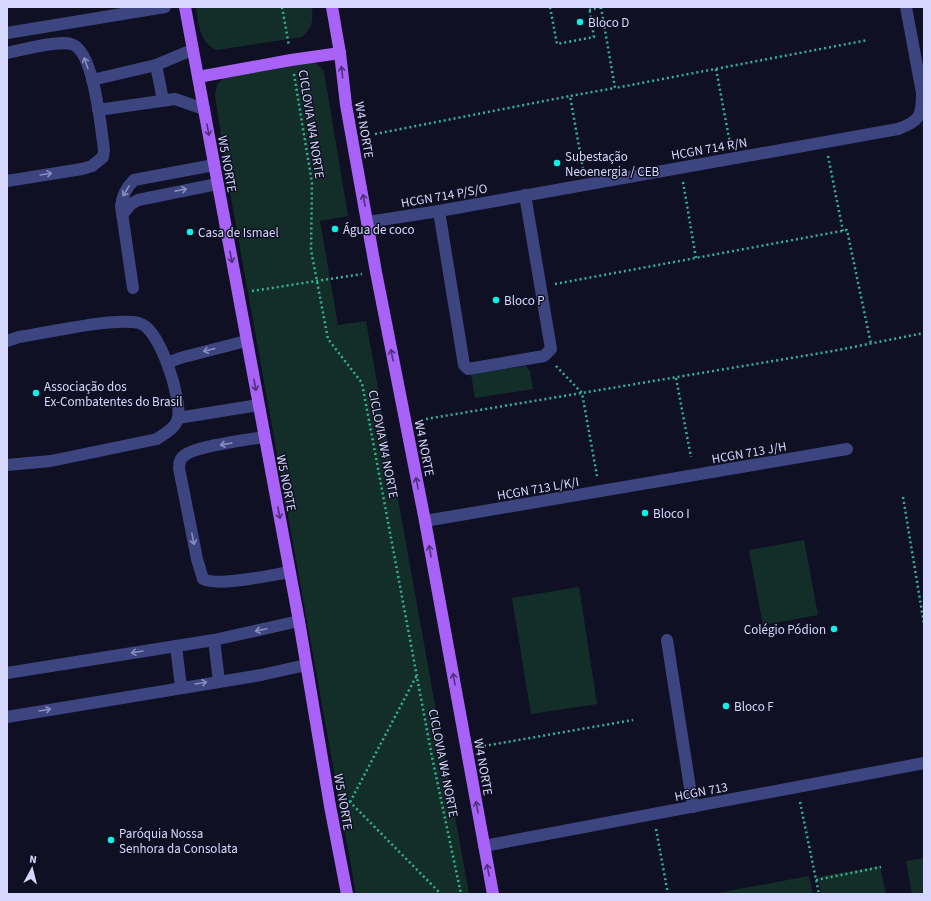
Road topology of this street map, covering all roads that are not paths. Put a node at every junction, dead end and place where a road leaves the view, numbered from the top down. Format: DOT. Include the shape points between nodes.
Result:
graph roads {
  1 [pos="165,7"];
  2 [pos="185,7"];
  3 [pos="332,7"];
  4 [pos="906,7"];
  5 [pos="7,33"];
  6 [pos="192,50"];
  7 [pos="7,53"];
  8 [pos="340,53"];
  9 [pos="156,65"];
  10 [pos="198,78"];
  11 [pos="92,80"];
  12 [pos="163,100"];
  13 [pos="204,109"];
  14 [pos="98,110"];
  15 [pos="214,165"];
  16 [pos="160,175"];
  17 [pos="7,181"];
  18 [pos="217,184"];
  19 [pos="166,194"];
  20 [pos="525,195"];
  21 [pos="439,211"];
  22 [pos="122,215"];
  23 [pos="368,222"];
  24 [pos="133,288"];
  25 [pos="7,341"];
  26 [pos="246,341"];
  27 [pos="167,362"];
  28 [pos="258,405"];
  29 [pos="178,418"];
  30 [pos="264,437"];
  31 [pos="847,449"];
  32 [pos="7,465"];
  33 [pos="656,482"];
  34 [pos="425,521"];
  35 [pos="290,572"];
  36 [pos="299,621"];
  37 [pos="214,640"];
  38 [pos="667,640"];
  39 [pos="176,646"];
  40 [pos="306,665"];
  41 [pos="7,673"];
  42 [pos="220,681"];
  43 [pos="181,687"];
  44 [pos="7,717"];
  45 [pos="924,763"];
  46 [pos="693,807"];
  47 [pos="484,846"];
  48 [pos="347,894"];
  49 [pos="493,894"];
  1 -- 5 [label="street"];
  2 -- 6 [label="main road, W5 NORTE"];
  3 -- 8 [label="main road, W4 NORTE"];
  4 -- 20 [label="street, HCGN 714 R/N" via="922,93 922,106 913,124"];
  6 -- 9 [label="street"];
  6 -- 10 [label="main road, W5 NORTE"];
  11 -- 7 [label="street, one-way" via="82,52 71,44 56,44"];
  8 -- 10 [label="main road"];
  23 -- 8 [label="main road, W4 NORTE, one-way" via="346,105"];
  9 -- 11 [label="street"];
  9 -- 12 [label="street"];
  10 -- 13 [label="main road, W5 NORTE"];
  11 -- 14 [label="street"];
  12 -- 13 [label="street" via="175,99"];
  12 -- 14 [label="street"];
  13 -- 15 [label="main road, W5 NORTE, one-way"];
  17 -- 14 [label="street, one-way" via="82,169 99,161 104,150"];
  15 -- 16 [label="street"];
  15 -- 18 [label="main road, W5 NORTE"];
  16 -- 19 [label="street"];
  16 -- 22 [label="street, one-way" via="134,180 126,188 122,197"];
  19 -- 18 [label="street, one-way"];
  18 -- 26 [label="main road, W5 NORTE, one-way"];
  19 -- 22 [label="street" via="138,200"];
  20 -- 21 [label="street, HCGN 714 P/S/O"];
  20 -- 21 [label="street" via="551,349 544,356 468,369 464,365"];
  21 -- 23 [label="street, HCGN 714 P/S/O"];
  22 -- 24 [label="street"];
  34 -- 23 [label="main road, W4 NORTE, one-way"];
  25 -- 27 [label="street" via="129,321 142,324 152,332"];
  26 -- 27 [label="street, one-way"];
  26 -- 28 [label="main road, W5 NORTE, one-way"];
  27 -- 29 [label="street" via="178,402"];
  28 -- 29 [label="street"];
  28 -- 30 [label="main road, W5 NORTE"];
  29 -- 32 [label="street" via="170,430 157,438 51,461"];
  30 -- 35 [label="main road, W5 NORTE, one-way"];
  30 -- 35 [label="street, one-way" via="188,453 183,455 179,468 203,579 215,582"];
  31 -- 33 [label="street, HCGN 713 J/H"];
  33 -- 34 [label="street, HCGN 713 L/K/I"];
  47 -- 34 [label="main road, W4 NORTE, one-way"];
  35 -- 36 [label="main road, W5 NORTE"];
  36 -- 37 [label="street, one-way"];
  36 -- 40 [label="main road, W5 NORTE"];
  37 -- 39 [label="street"];
  37 -- 42 [label="street"];
  38 -- 46 [label="street"];
  39 -- 41 [label="street, one-way"];
  39 -- 43 [label="street"];
  40 -- 42 [label="street"];
  40 -- 48 [label="main road, W5 NORTE"];
  43 -- 42 [label="street, one-way"];
  44 -- 43 [label="street, one-way"];
  45 -- 46 [label="street, HCGN 713"];
  46 -- 47 [label="street, HCGN 713"];
  49 -- 47 [label="main road, W4 NORTE, one-way"];
}
